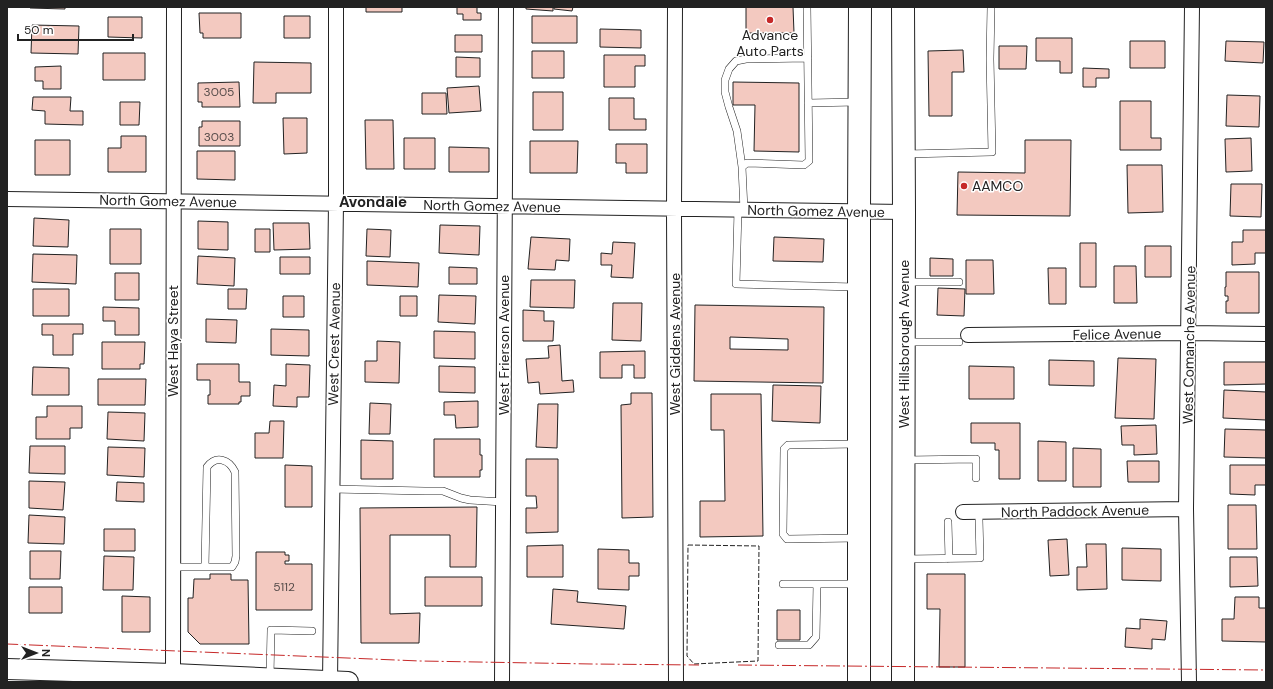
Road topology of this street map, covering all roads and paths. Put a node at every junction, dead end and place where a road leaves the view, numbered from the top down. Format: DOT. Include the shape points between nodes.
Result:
graph roads {
  1 [pos="174,7"];
  2 [pos="336,7"];
  3 [pos="506,7"];
  4 [pos="675,7"];
  5 [pos="807,7"];
  6 [pos="860,7"];
  7 [pos="904,7"];
  8 [pos="991,7"];
  9 [pos="1192,7"];
  10 [pos="808,58"];
  11 [pos="859,102"];
  12 [pos="808,103"];
  13 [pos="904,154"];
  14 [pos="742,167"];
  15 [pos="7,199"];
  16 [pos="173,201"];
  17 [pos="336,203"];
  18 [pos="505,206"];
  19 [pos="674,210"];
  20 [pos="741,210"];
  21 [pos="859,211"];
  22 [pos="904,212"];
  23 [pos="904,282"];
  24 [pos="959,282"];
  25 [pos="859,287"];
  26 [pos="1189,333"];
  27 [pos="1266,334"];
  28 [pos="964,339"];
  29 [pos="904,342"];
  30 [pos="859,444"];
  31 [pos="904,460"];
  32 [pos="976,478"];
  33 [pos="332,489"];
  34 [pos="504,502"];
  35 [pos="1186,509"];
  36 [pos="963,512"];
  37 [pos="979,519"];
  38 [pos="948,522"];
  39 [pos="859,538"];
  40 [pos="903,559"];
  41 [pos="949,559"];
  42 [pos="173,567"];
  43 [pos="205,567"];
  44 [pos="783,584"];
  45 [pos="817,584"];
  46 [pos="859,584"];
  47 [pos="312,631"];
  48 [pos="780,645"];
  49 [pos="7,669"];
  50 [pos="173,674"];
  51 [pos="276,680"];
  52 [pos="339,682"];
  53 [pos="502,682"];
  54 [pos="676,682"];
  55 [pos="859,682"];
  56 [pos="903,682"];
  57 [pos="1189,682"];
  1 -- 16 [label="street, West Haya Street"];
  2 -- 17 [label="street, West Crest Avenue"];
  3 -- 18 [label="street, West Frierson Avenue"];
  4 -- 19 [label="street, West Giddens Avenue"];
  5 -- 10 [label="lane"];
  6 -- 11 [label="main road"];
  7 -- 13 [label="main road, West Hillsborough Avenue"];
  8 -- 13 [label="lane" via="992,152"];
  9 -- 26 [label="street, West Comanche Avenue"];
  10 -- 12 [label="lane"];
  10 -- 14 [label="lane" via="746,59 736,61 729,69 725,80 725,92 737,131"];
  11 -- 12 [label="lane"];
  11 -- 21 [label="main road"];
  12 -- 14 [label="lane" via="809,161 804,165 747,163"];
  13 -- 22 [label="main road, West Hillsborough Avenue"];
  14 -- 20 [label="lane"];
  15 -- 16 [label="street, North Gomez Avenue"];
  16 -- 17 [label="street, North Gomez Avenue"];
  16 -- 42 [label="street, West Haya Street"];
  17 -- 18 [label="street, North Gomez Avenue"];
  17 -- 33 [label="street, West Crest Avenue"];
  18 -- 19 [label="street, North Gomez Avenue"];
  18 -- 34 [label="street, West Frierson Avenue"];
  19 -- 20 [label="street, North Gomez Avenue"];
  19 -- 54 [label="street, West Giddens Avenue"];
  20 -- 21 [label="street, North Gomez Avenue"];
  20 -- 25 [label="lane" via="736,284"];
  21 -- 22 [label="street, North Gomez Avenue"];
  21 -- 25 [label="main road"];
  22 -- 23 [label="main road, West Hillsborough Avenue"];
  23 -- 24 [label="lane"];
  23 -- 29 [label="main road, West Hillsborough Avenue"];
  25 -- 30 [label="main road"];
  26 -- 27 [label="street, Felice Avenue"];
  26 -- 28 [label="street, Felice Avenue"];
  26 -- 35 [label="street, West Comanche Avenue"];
  28 -- 29 [label="lane"];
  29 -- 31 [label="main road, West Hillsborough Avenue"];
  30 -- 39 [label="main road"];
  30 -- 39 [label="lane" via="788,445 784,449 783,534 787,538"];
  31 -- 32 [label="lane" via="976,459"];
  31 -- 40 [label="main road, West Hillsborough Avenue"];
  33 -- 34 [label="lane" via="443,490 470,500"];
  33 -- 52 [label="street, West Crest Avenue"];
  34 -- 53 [label="street, West Frierson Avenue"];
  35 -- 36 [label="street, North Paddock Avenue"];
  35 -- 57 [label="street, West Comanche Avenue"];
  37 -- 41 [label="lane" via="980,558"];
  38 -- 41 [label="lane"];
  39 -- 46 [label="main road"];
  40 -- 41 [label="lane"];
  40 -- 56 [label="main road, West Hillsborough Avenue"];
  42 -- 43 [label="lane"];
  42 -- 50 [label="street, West Haya Street"];
  43 -- 43 [label="lane" via="232,567 235,562 235,472 227,461 214,461 207,467"];
  44 -- 45 [label="lane"];
  45 -- 46 [label="lane"];
  45 -- 48 [label="lane" via="816,637 809,645"];
  46 -- 55 [label="main road"];
  47 -- 51 [label="lane" via="271,630"];
  49 -- 50 [label="street" via="41,673"];
  50 -- 51 [label="street"];
  51 -- 52 [label="street"];
}
